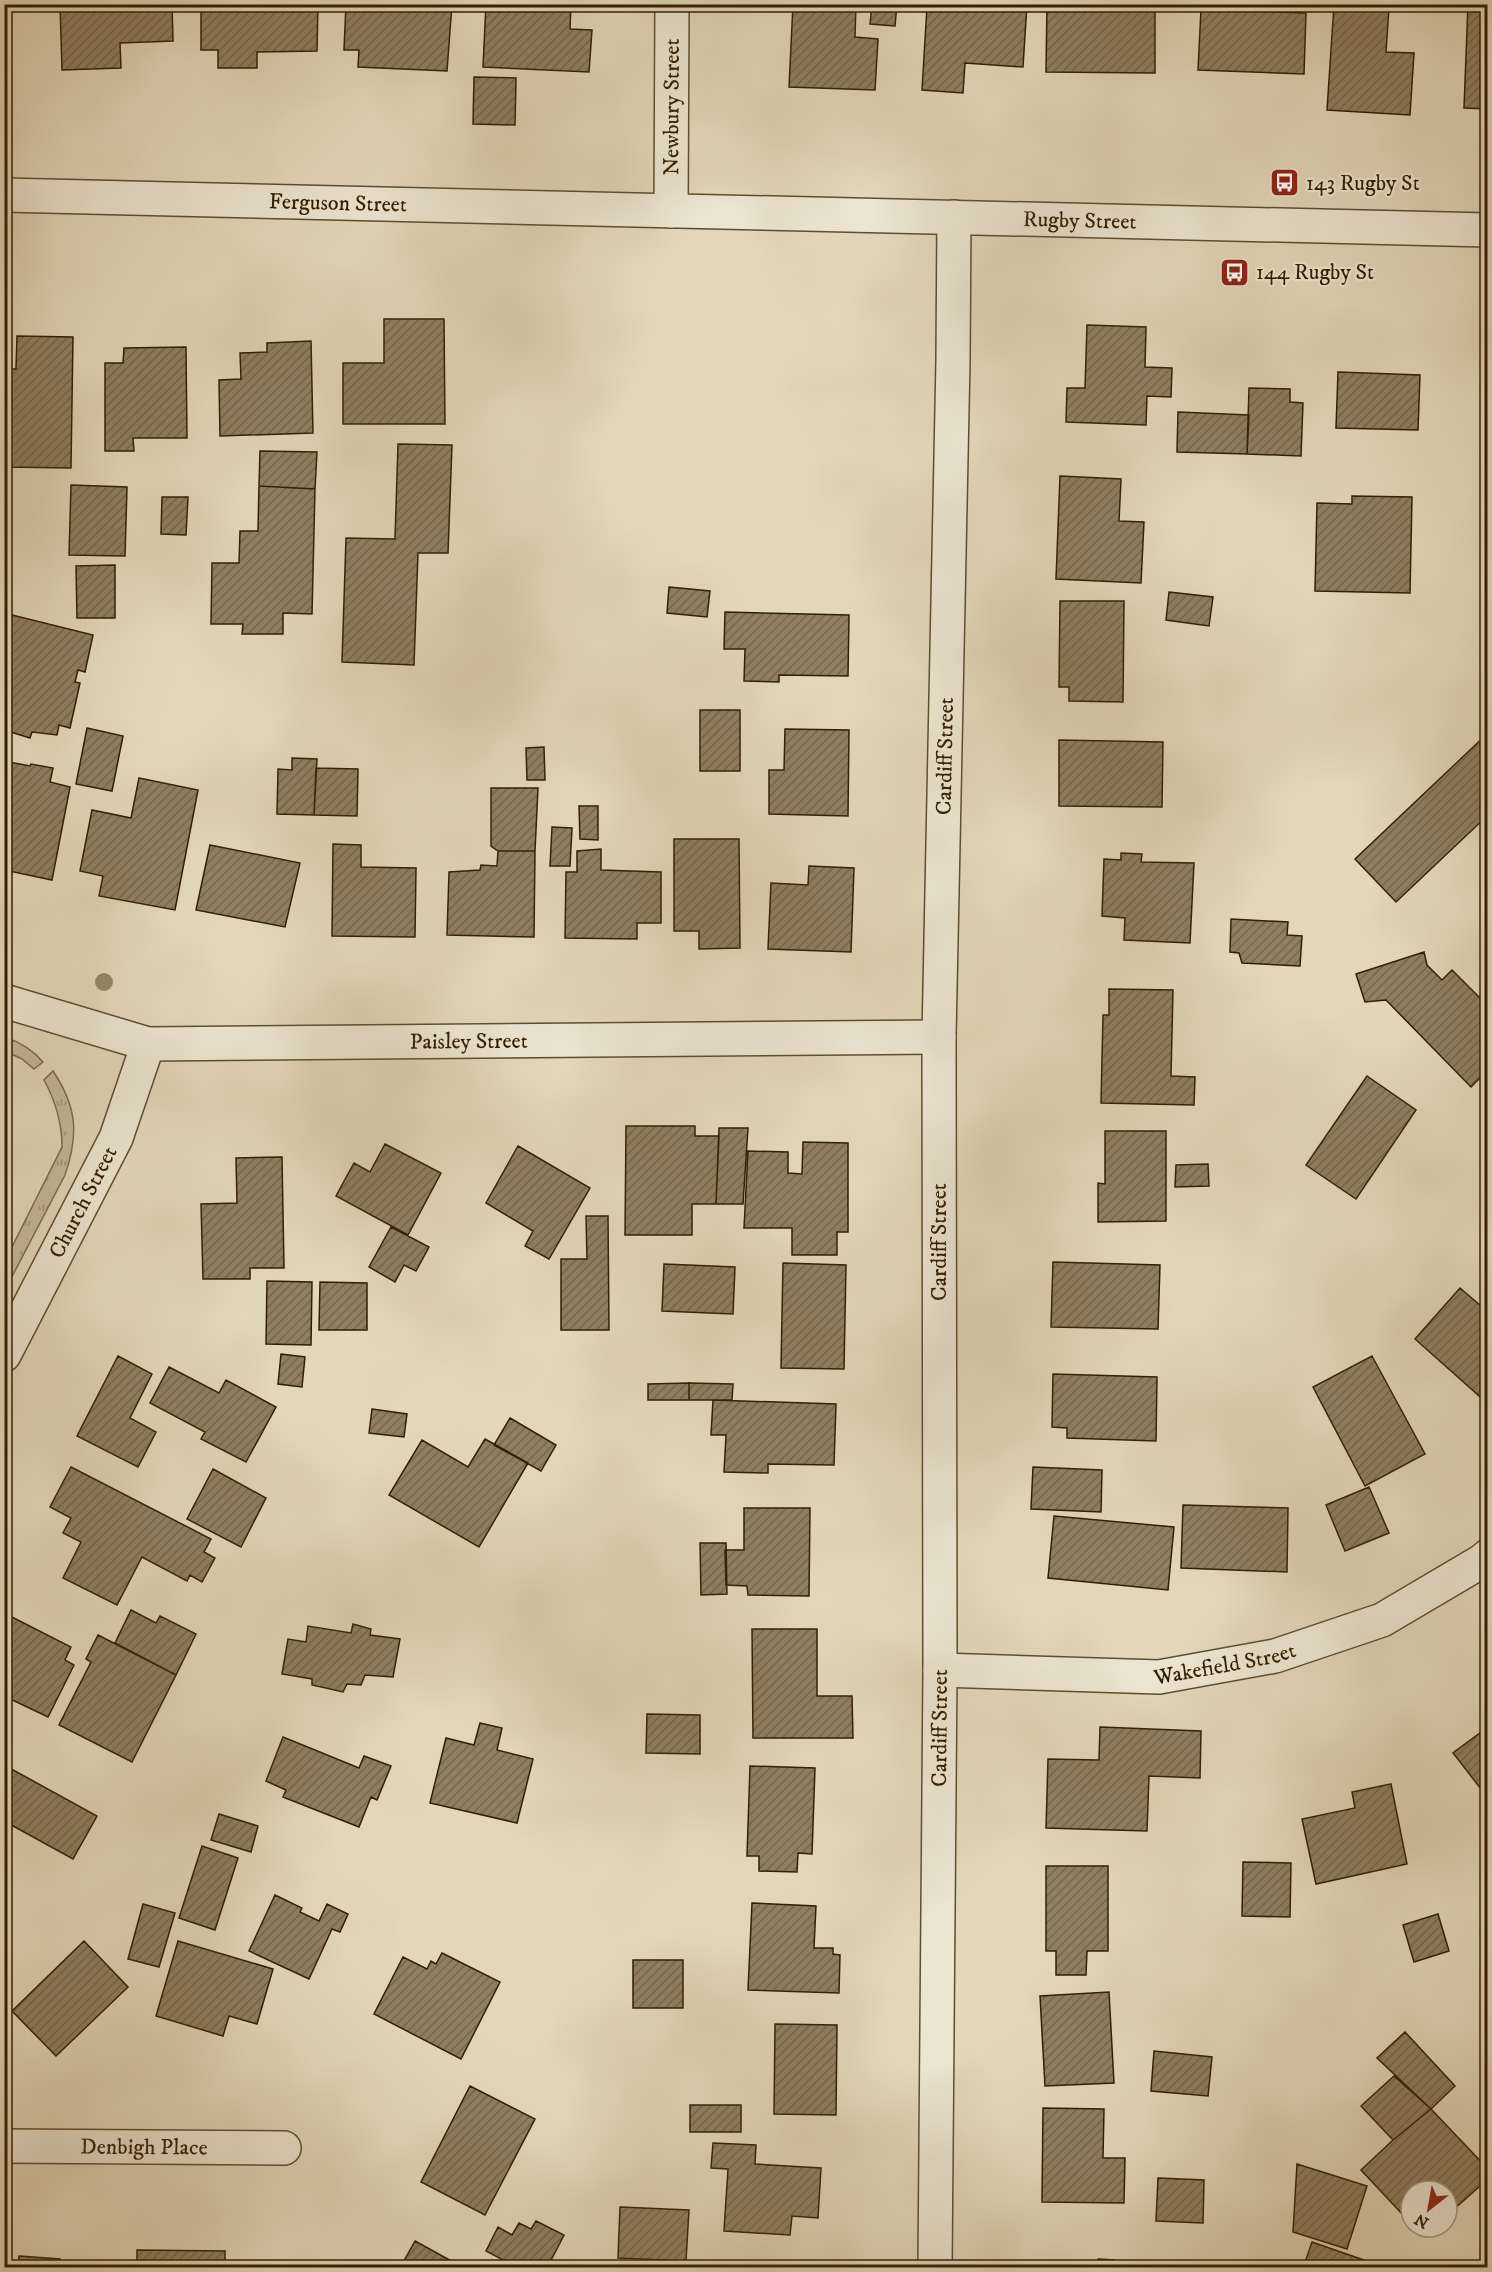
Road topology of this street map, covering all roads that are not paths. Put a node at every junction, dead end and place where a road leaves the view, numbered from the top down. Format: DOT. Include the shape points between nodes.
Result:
graph roads {
  1 [pos="672,4"];
  2 [pos="4,195"];
  3 [pos="671,211"];
  4 [pos="954,218"];
  5 [pos="1488,230"];
  6 [pos="4,1000"];
  7 [pos="939,1037"];
  8 [pos="148,1044"];
  9 [pos="4,1355"];
  10 [pos="1488,1556"];
  11 [pos="940,1670"];
  12 [pos="4,2146"];
  13 [pos="284,2148"];
  14 [pos="935,2268"];
  1 -- 3 [label="street, Newbury Street"];
  2 -- 3 [label="street, Ferguson Street"];
  3 -- 4 [label="street, Rugby Street"];
  4 -- 5 [label="street, Rugby Street"];
  4 -- 7 [label="street, Cardiff Street"];
  6 -- 8 [label="street, Paisley Street"];
  7 -- 8 [label="street, Paisley Street"];
  7 -- 11 [label="street, Cardiff Street"];
  8 -- 9 [label="street, Church Street" via="116,1138"];
  10 -- 11 [label="street, Wakefield Street" via="1382,1620 1275,1656 1159,1677"];
  11 -- 14 [label="street, Cardiff Street"];
  12 -- 13 [label="street, Denbigh Place"];
}
